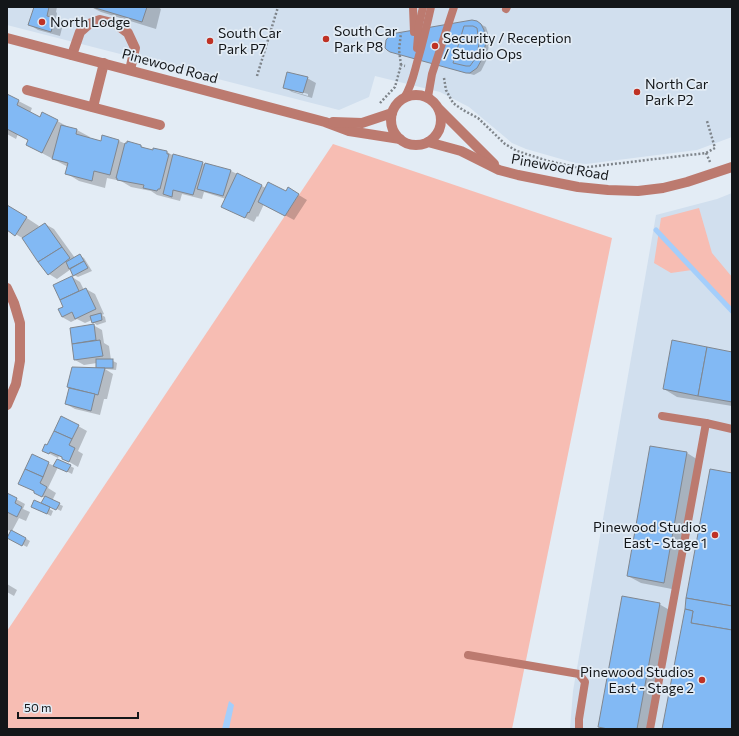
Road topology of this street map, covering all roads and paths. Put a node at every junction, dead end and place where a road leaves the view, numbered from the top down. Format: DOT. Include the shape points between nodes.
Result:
graph roads {
  1 [pos="278,7"];
  2 [pos="413,7"];
  3 [pos="422,7"];
  4 [pos="430,7"];
  5 [pos="454,7"];
  6 [pos="7,38"];
  7 [pos="72,54"];
  8 [pos="104,63"];
  9 [pos="415,69"];
  10 [pos="130,70"];
  11 [pos="432,74"];
  12 [pos="257,76"];
  13 [pos="27,90"];
  14 [pos="404,98"];
  15 [pos="428,98"];
  16 [pos="374,106"];
  17 [pos="93,107"];
  18 [pos="438,108"];
  19 [pos="392,113"];
  20 [pos="707,121"];
  21 [pos="325,122"];
  22 [pos="160,125"];
  23 [pos="400,139"];
  24 [pos="428,142"];
  25 [pos="706,153"];
  26 [pos="710,162"];
  27 [pos="732,166"];
  28 [pos="500,170"];
  29 [pos="7,288"];
  30 [pos="7,405"];
  31 [pos="662,416"];
  32 [pos="706,423"];
  33 [pos="732,429"];
  34 [pos="468,655"];
  35 [pos="578,729"];
  36 [pos="650,729"];
  1 -- 12 [label="path"];
  2 -- 9 [label="lane"];
  3 -- 9 [label="lane"];
  4 -- 9 [label="lane"];
  5 -- 11 [label="lane"];
  6 -- 7 [label="street, Pinewood Road"];
  7 -- 8 [label="street, Pinewood Road"];
  7 -- 10 [label="street" via="80,32 89,24 100,20 116,24 128,33 135,48"];
  8 -- 10 [label="street, Pinewood Road"];
  8 -- 17 [label="street"];
  9 -- 14 [label="lane" via="410,89"];
  9 -- 16 [label="path" via="401,64 395,87"];
  10 -- 21 [label="street, Pinewood Road"];
  11 -- 15 [label="lane"];
  11 -- 25 [label="path" via="444,78 446,90 453,103 478,118 505,144 517,151 548,161 580,168"];
  13 -- 17 [label="street"];
  14 -- 15 [label="street" via="413,95"];
  14 -- 19 [label="street"];
  15 -- 18 [label="street"];
  17 -- 22 [label="street"];
  18 -- 24 [label="street" via="441,117 440,127"];
  18 -- 28 [label="street, Pinewood Road"];
  19 -- 21 [label="street, Pinewood Road" via="362,122"];
  19 -- 23 [label="street" via="392,127"];
  20 -- 25 [label="path" via="715,148"];
  21 -- 23 [label="street, Pinewood Road" via="349,131"];
  23 -- 24 [label="street" via="414,145"];
  24 -- 28 [label="street, Pinewood Road" via="460,151"];
  25 -- 26 [label="path"];
  27 -- 28 [label="street, Pinewood Road" via="663,188 638,191 578,187"];
  29 -- 30 [label="street" via="20,323 20,361 16,384"];
  31 -- 32 [label="lane"];
  32 -- 33 [label="lane"];
  32 -- 36 [label="lane"];
  34 -- 35 [label="lane" via="578,674 585,682"];
}
